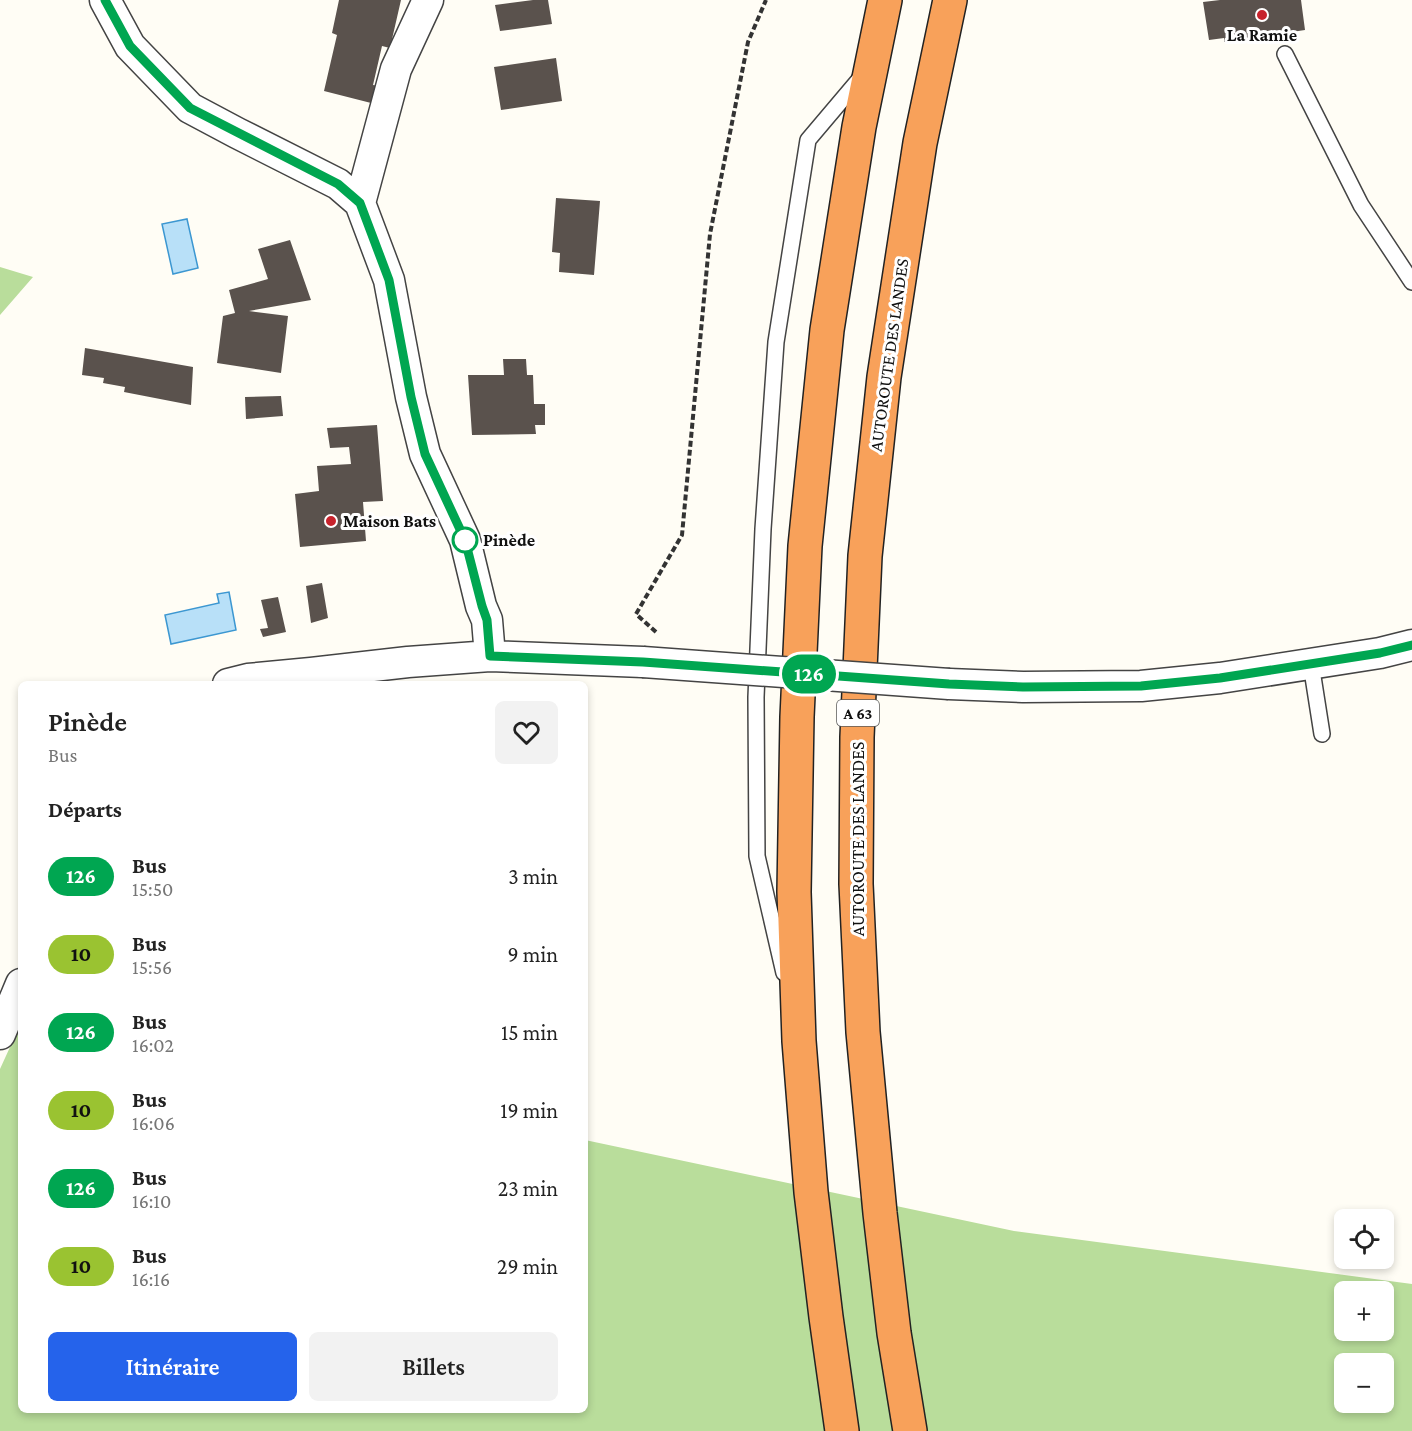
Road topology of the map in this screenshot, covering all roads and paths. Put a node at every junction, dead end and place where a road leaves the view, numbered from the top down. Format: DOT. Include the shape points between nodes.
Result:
graph roads {
  1 [pos="105,0"];
  2 [pos="428,0"];
  3 [pos="766,0"];
  4 [pos="885,0"];
  5 [pos="950,0"];
  6 [pos="1285,54"];
  7 [pos="872,63"];
  8 [pos="360,203"];
  9 [pos="1412,282"];
  10 [pos="661,637"];
  11 [pos="1412,645"];
  12 [pos="490,656"];
  13 [pos="1311,664"];
  14 [pos="240,681"];
  15 [pos="1322,734"];
  16 [pos="18,991"];
  17 [pos="0,1034"];
  18 [pos="799,1041"];
  19 [pos="842,1431"];
  20 [pos="910,1431"];
  1 -- 8 [label="street" via="130,46 190,108 338,184"];
  2 -- 8 [label="street" via="396,69"];
  3 -- 10 [label="path" via="748,42 710,234 682,536 636,614"];
  4 -- 7 [label="highway"];
  5 -- 20 [label="highway, AUTOROUTE DES LANDES / A 63" via="920,143 884,377 865,556 857,737 856,884 863,1032 894,1333"];
  6 -- 9 [label="lane" via="1361,205"];
  7 -- 18 [label="highway" via="827,330 805,546 796,717 794,892"];
  7 -- 18 [label="lane" via="808,140 776,342 756,697 757,856"];
  8 -- 12 [label="street" via="389,280 425,454 465,540 487,620"];
  11 -- 13 [label="street"];
  12 -- 13 [label="street, bridge" via="1023,687 1141,686"];
  12 -- 14 [label="street"];
  13 -- 15 [label="lane"];
  16 -- 17 [label="street"];
  18 -- 19 [label="highway" via="811,1192"];
}
